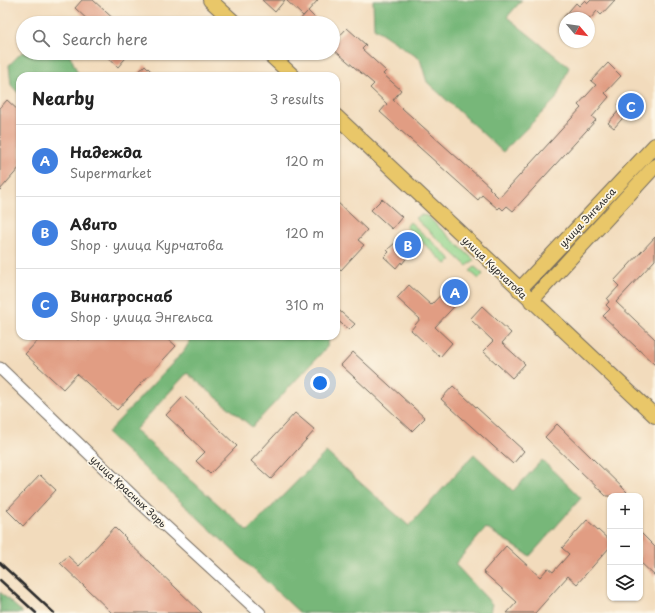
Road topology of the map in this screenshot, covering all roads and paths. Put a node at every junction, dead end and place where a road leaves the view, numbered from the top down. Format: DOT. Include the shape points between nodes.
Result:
graph roads {
  1 [pos="210,0"];
  2 [pos="227,16"];
  3 [pos="276,60"];
  4 [pos="289,72"];
  5 [pos="340,120"];
  6 [pos="655,145"];
  7 [pos="655,166"];
  8 [pos="519,290"];
  9 [pos="531,300"];
  10 [pos="0,368"];
  11 [pos="655,416"];
  12 [pos="260,613"];
  1 -- 2 [label="main road"];
  3 -- 4 [label="main road"];
  5 -- 8 [label="main road, улица Курчатова"];
  6 -- 8 [label="main road, улица Энгельса"];
  7 -- 9 [label="main road, улица Энгельса"];
  8 -- 9 [label="main road, улица Курчатова"];
  9 -- 11 [label="main road, улица Курчатова"];
  10 -- 12 [label="street, улица Красных Зорь"];
}
